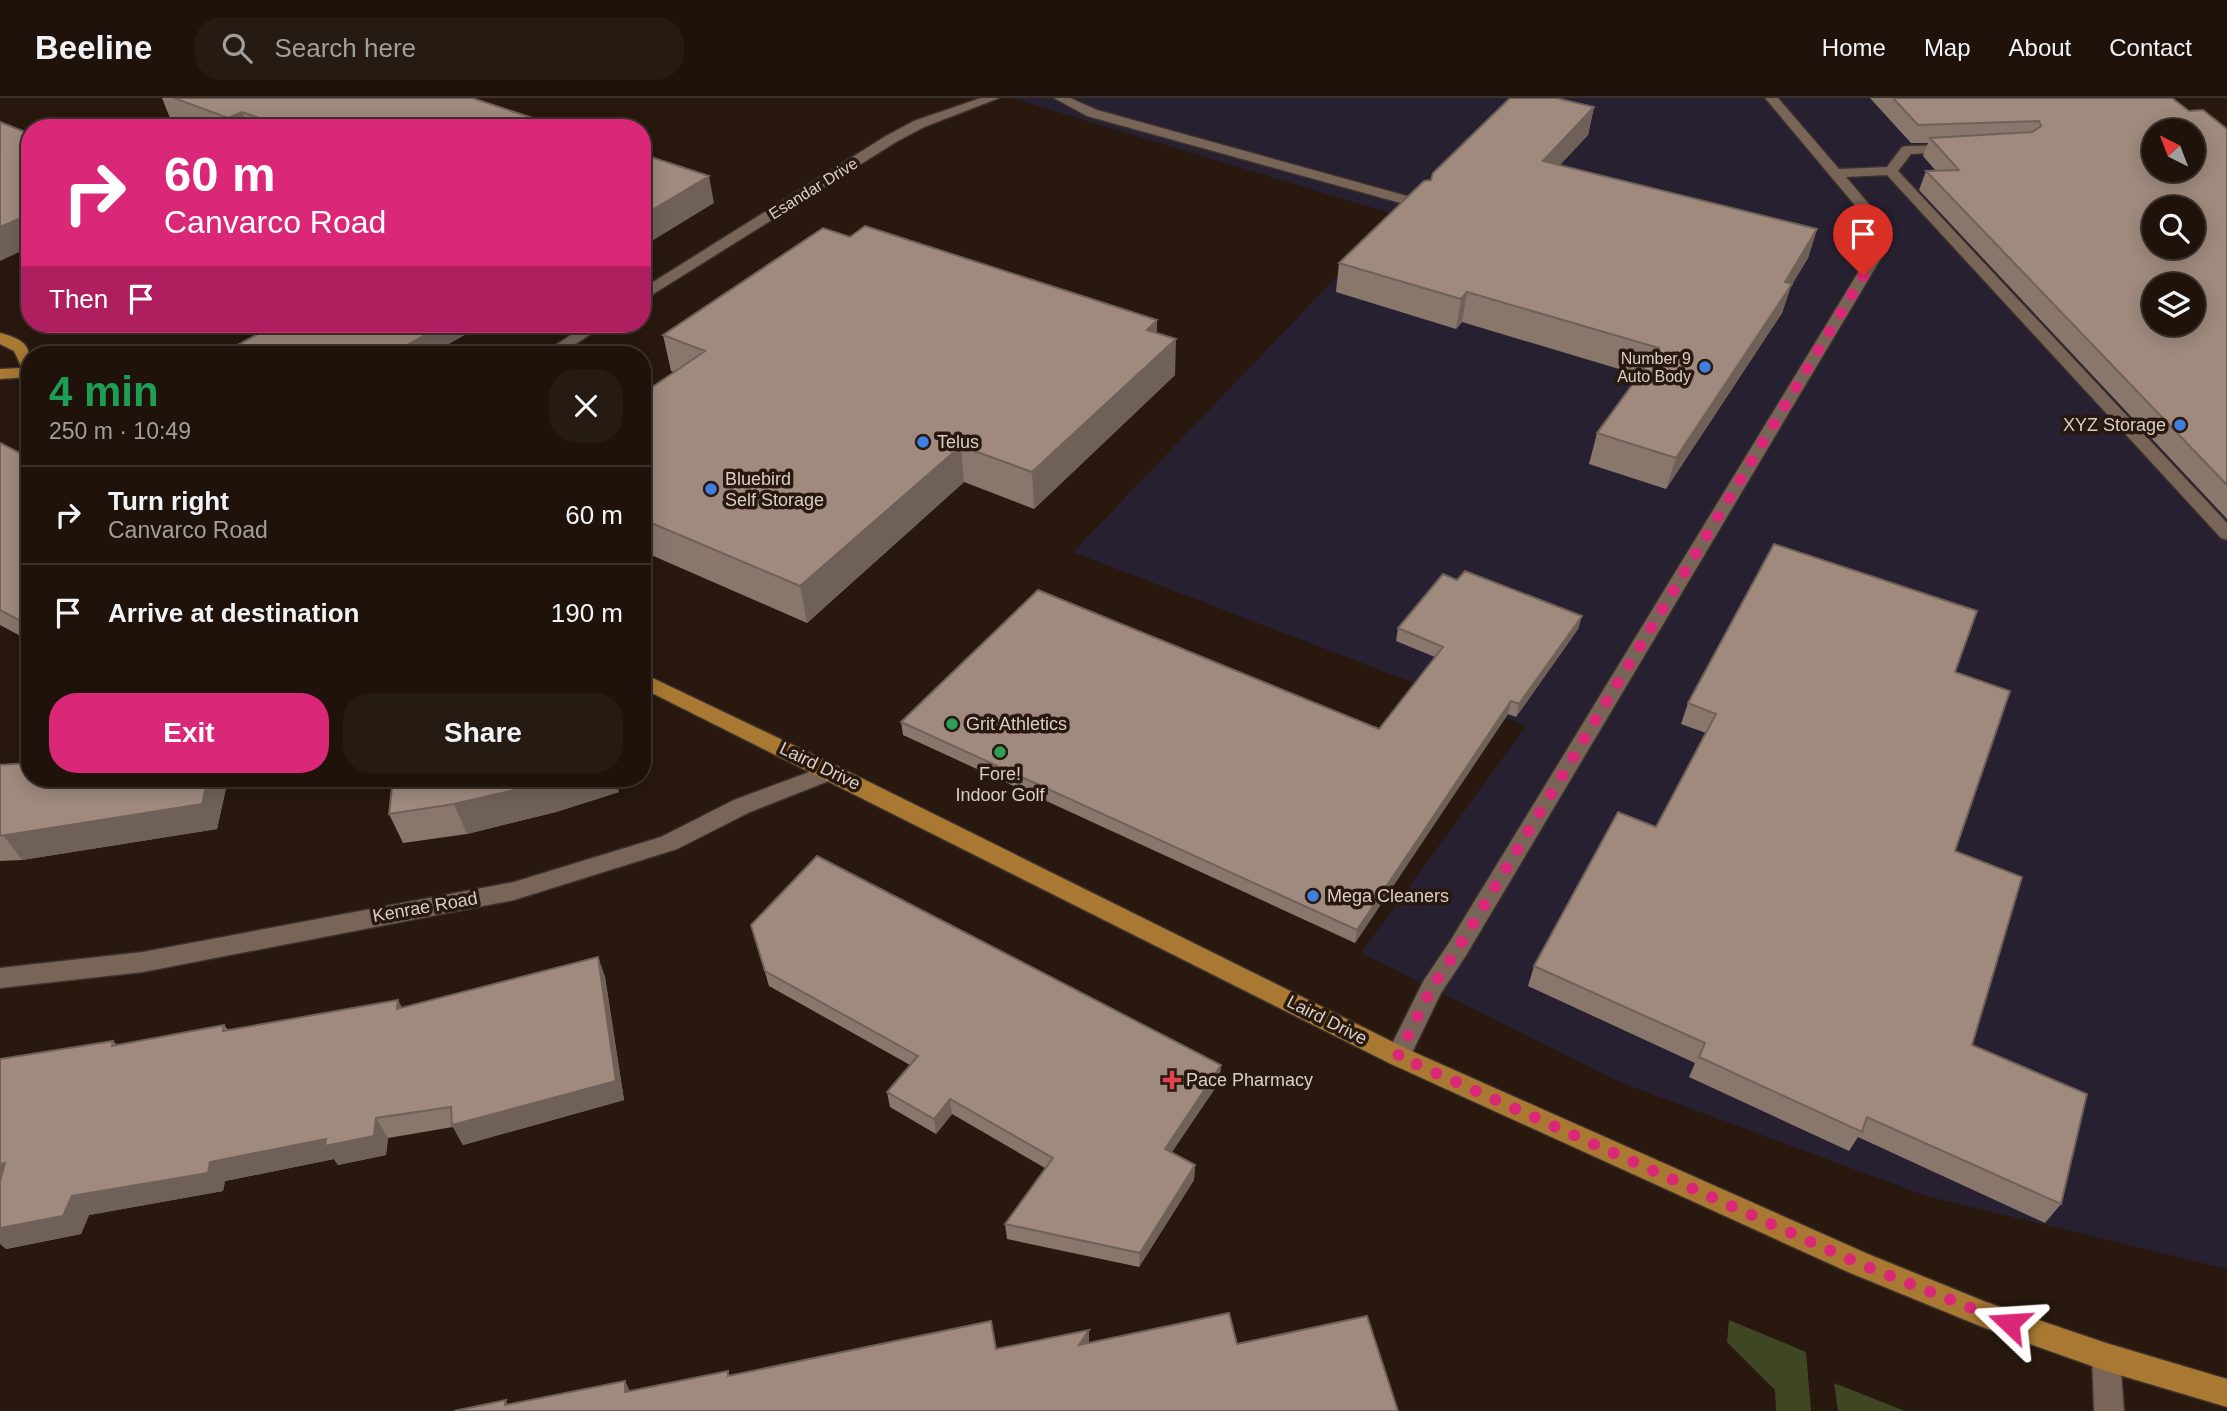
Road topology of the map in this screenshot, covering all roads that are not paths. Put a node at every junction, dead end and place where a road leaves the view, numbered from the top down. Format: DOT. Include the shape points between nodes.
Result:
graph roads {
  1 [pos="993,98"];
  2 [pos="1060,98"];
  3 [pos="1771,98"];
  4 [pos="1972,147"];
  5 [pos="1891,171"];
  6 [pos="1836,173"];
  7 [pos="1420,204"];
  8 [pos="651,290"];
  9 [pos="583,333"];
  10 [pos="0,338"];
  11 [pos="563,346"];
  12 [pos="21,350"];
  13 [pos="21,371"];
  14 [pos="0,374"];
  15 [pos="2227,534"];
  16 [pos="651,684"];
  17 [pos="831,772"];
  18 [pos="0,978"];
  19 [pos="1398,1056"];
  20 [pos="2106,1357"];
  21 [pos="2227,1393"];
  22 [pos="2109,1411"];
  1 -- 8 [label="street, Esandar Drive" via="891,139"];
  2 -- 7 [label="street" via="1092,113"];
  3 -- 6 [label="street"];
  4 -- 5 [label="street" via="1907,150"];
  5 -- 6 [label="street"];
  5 -- 15 [label="street"];
  6 -- 19 [label="street" via="1866,209 1877,253 1432,987"];
  9 -- 11 [label="street"];
  10 -- 12 [label="main road"];
  13 -- 14 [label="main road"];
  16 -- 17 [label="main road, Laird Drive"];
  17 -- 18 [label="street, Kenrae Road" via="742,806 669,843 514,891 143,961"];
  17 -- 19 [label="main road, Laird Drive"];
  19 -- 20 [label="main road, Laird Drive" via="1858,1263 1985,1315"];
  20 -- 21 [label="main road, Laird Drive"];
  20 -- 22 [label="street"];
}
